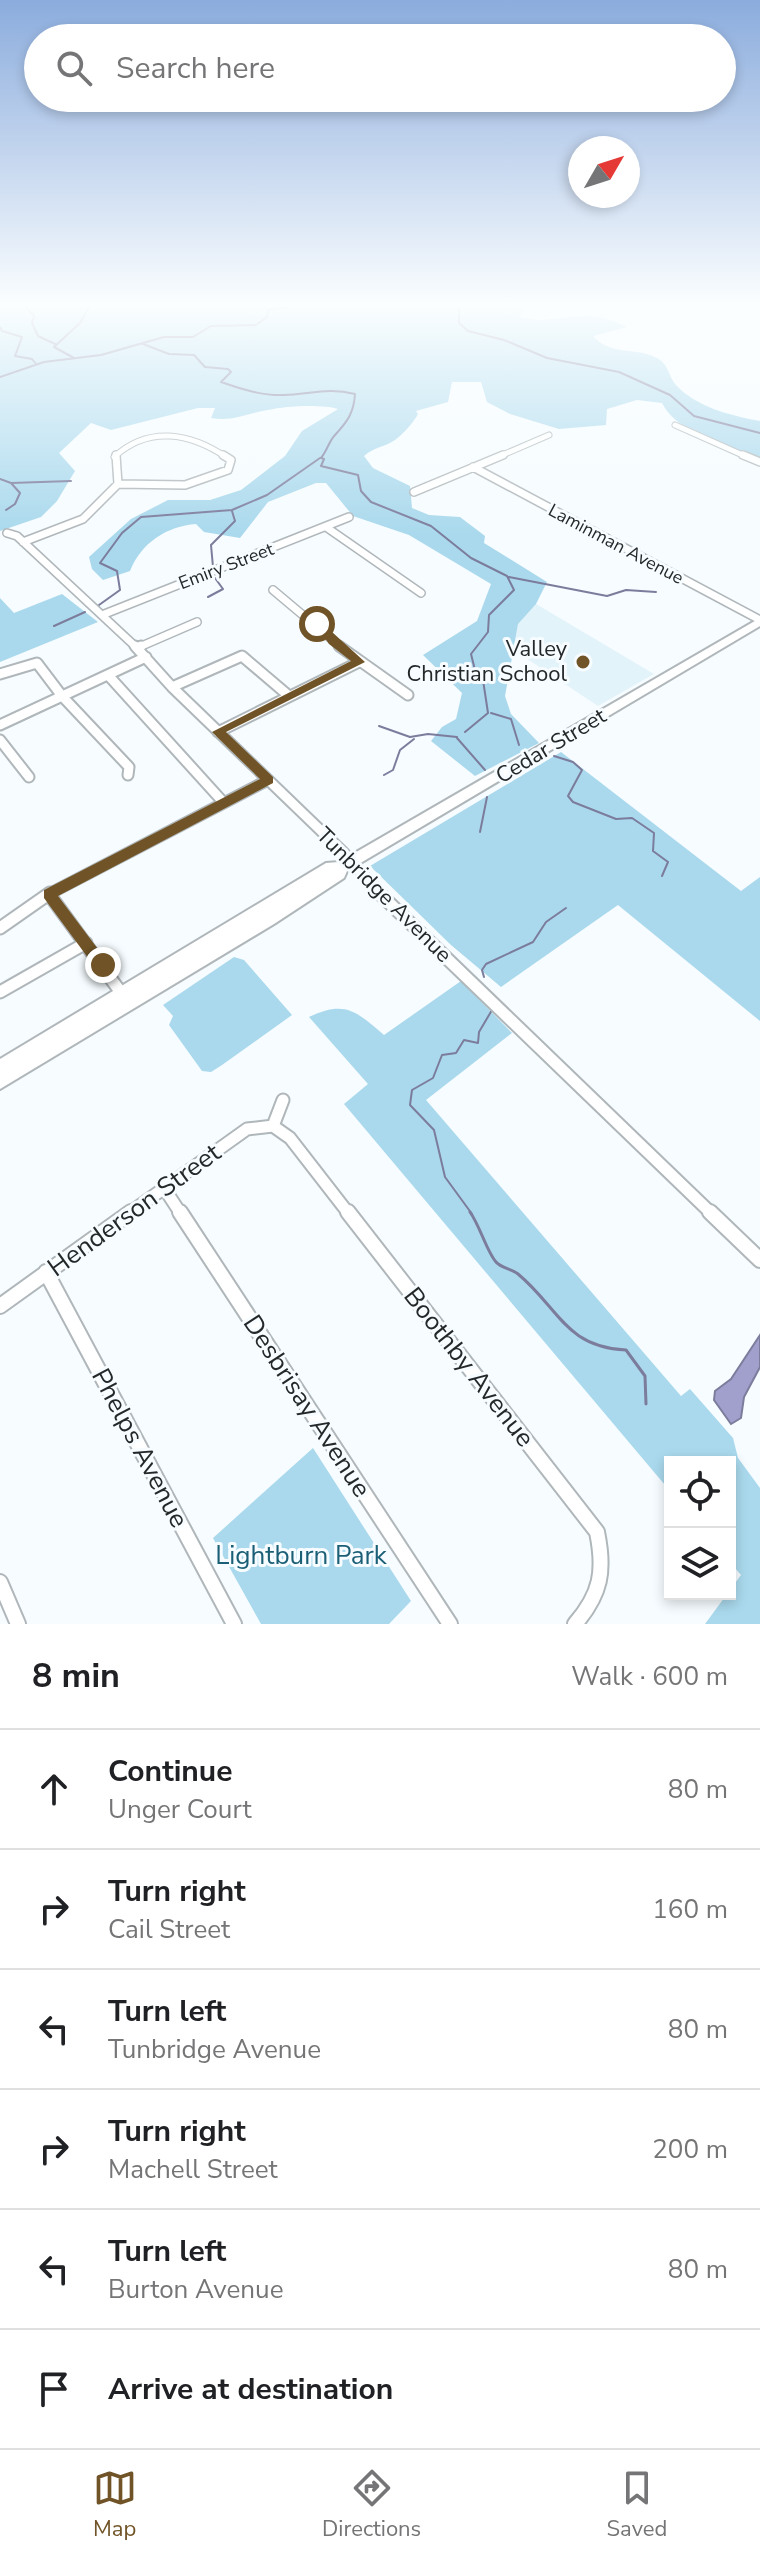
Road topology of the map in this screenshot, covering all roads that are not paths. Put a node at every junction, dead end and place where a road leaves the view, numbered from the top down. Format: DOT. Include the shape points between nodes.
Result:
graph roads {
  1 [pos="675,425"];
  2 [pos="549,435"];
  3 [pos="760,462"];
  4 [pos="473,467"];
  5 [pos="118,484"];
  6 [pos="414,492"];
  7 [pos="349,517"];
  8 [pos="326,527"];
  9 [pos="7,533"];
  10 [pos="23,542"];
  11 [pos="273,590"];
  12 [pos="421,593"];
  13 [pos="102,615"];
  14 [pos="760,620"];
  15 [pos="197,622"];
  16 [pos="137,648"];
  17 [pos="146,657"];
  18 [pos="359,662"];
  19 [pos="0,674"];
  20 [pos="108,675"];
  21 [pos="172,687"];
  22 [pos="408,695"];
  23 [pos="62,696"];
  24 [pos="289,696"];
  25 [pos="0,725"];
  26 [pos="218,732"];
  27 [pos="0,740"];
  28 [pos="128,775"];
  29 [pos="29,777"];
  30 [pos="268,780"];
  31 [pos="224,803"];
  32 [pos="345,865"];
  33 [pos="49,894"];
  34 [pos="0,928"];
  35 [pos="86,943"];
  36 [pos="0,992"];
  37 [pos="122,994"];
  38 [pos="0,1068"];
  39 [pos="0,1081"];
  40 [pos="283,1100"];
  41 [pos="273,1126"];
  42 [pos="164,1188"];
  43 [pos="760,1260"];
  44 [pos="46,1272"];
  45 [pos="0,1306"];
  46 [pos="0,1582"];
  47 [pos="18,1624"];
  48 [pos="234,1624"];
  49 [pos="450,1624"];
  50 [pos="575,1624"];
  1 -- 3 [label="street"];
  2 -- 4 [label="street"];
  4 -- 6 [label="street"];
  4 -- 14 [label="street, Laminman Avenue"];
  5 -- 5 [label="street" via="185,485 228,470 231,460 190,434 173,433 114,456"];
  5 -- 10 [label="street" via="83,519"];
  7 -- 8 [label="street, Emiry Street"];
  8 -- 12 [label="street"];
  8 -- 13 [label="street, Emiry Street"];
  9 -- 10 [label="street, Tunbridge Avenue"];
  10 -- 13 [label="street, Tunbridge Avenue"];
  11 -- 18 [label="street"];
  13 -- 16 [label="street, Tunbridge Avenue"];
  14 -- 32 [label="main road, Cedar Street"];
  15 -- 16 [label="street"];
  16 -- 17 [label="street, Tunbridge Avenue"];
  17 -- 20 [label="street"];
  17 -- 21 [label="street, Tunbridge Avenue"];
  18 -- 22 [label="street"];
  18 -- 24 [label="street"];
  19 -- 23 [label="street" via="37,663"];
  20 -- 23 [label="street"];
  20 -- 31 [label="street"];
  21 -- 24 [label="street" via="242,656"];
  21 -- 26 [label="street, Tunbridge Avenue"];
  23 -- 25 [label="street"];
  23 -- 28 [label="street" via="129,767"];
  24 -- 26 [label="street"];
  26 -- 30 [label="street, Tunbridge Avenue"];
  27 -- 29 [label="street"];
  30 -- 31 [label="street"];
  30 -- 32 [label="street, Tunbridge Avenue"];
  31 -- 33 [label="street"];
  32 -- 37 [label="main road, Cedar Street" via="331,867"];
  32 -- 39 [label="main road, Cedar Street" via="269,920"];
  32 -- 43 [label="street, Tunbridge Avenue"];
  33 -- 34 [label="street"];
  33 -- 35 [label="street"];
  35 -- 36 [label="street"];
  35 -- 37 [label="street"];
  37 -- 38 [label="main road, Cedar Street"];
  40 -- 41 [label="street"];
  41 -- 42 [label="street, Henderson Street" via="247,1129"];
  41 -- 50 [label="street, Boothby Avenue" via="290,1138 597,1532 604,1565 597,1599"];
  42 -- 44 [label="street, Henderson Street"];
  42 -- 49 [label="street, Desbrisay Avenue"];
  44 -- 45 [label="street, Henderson Street"];
  44 -- 48 [label="street, Phelps Avenue"];
  46 -- 47 [label="street"];
}
